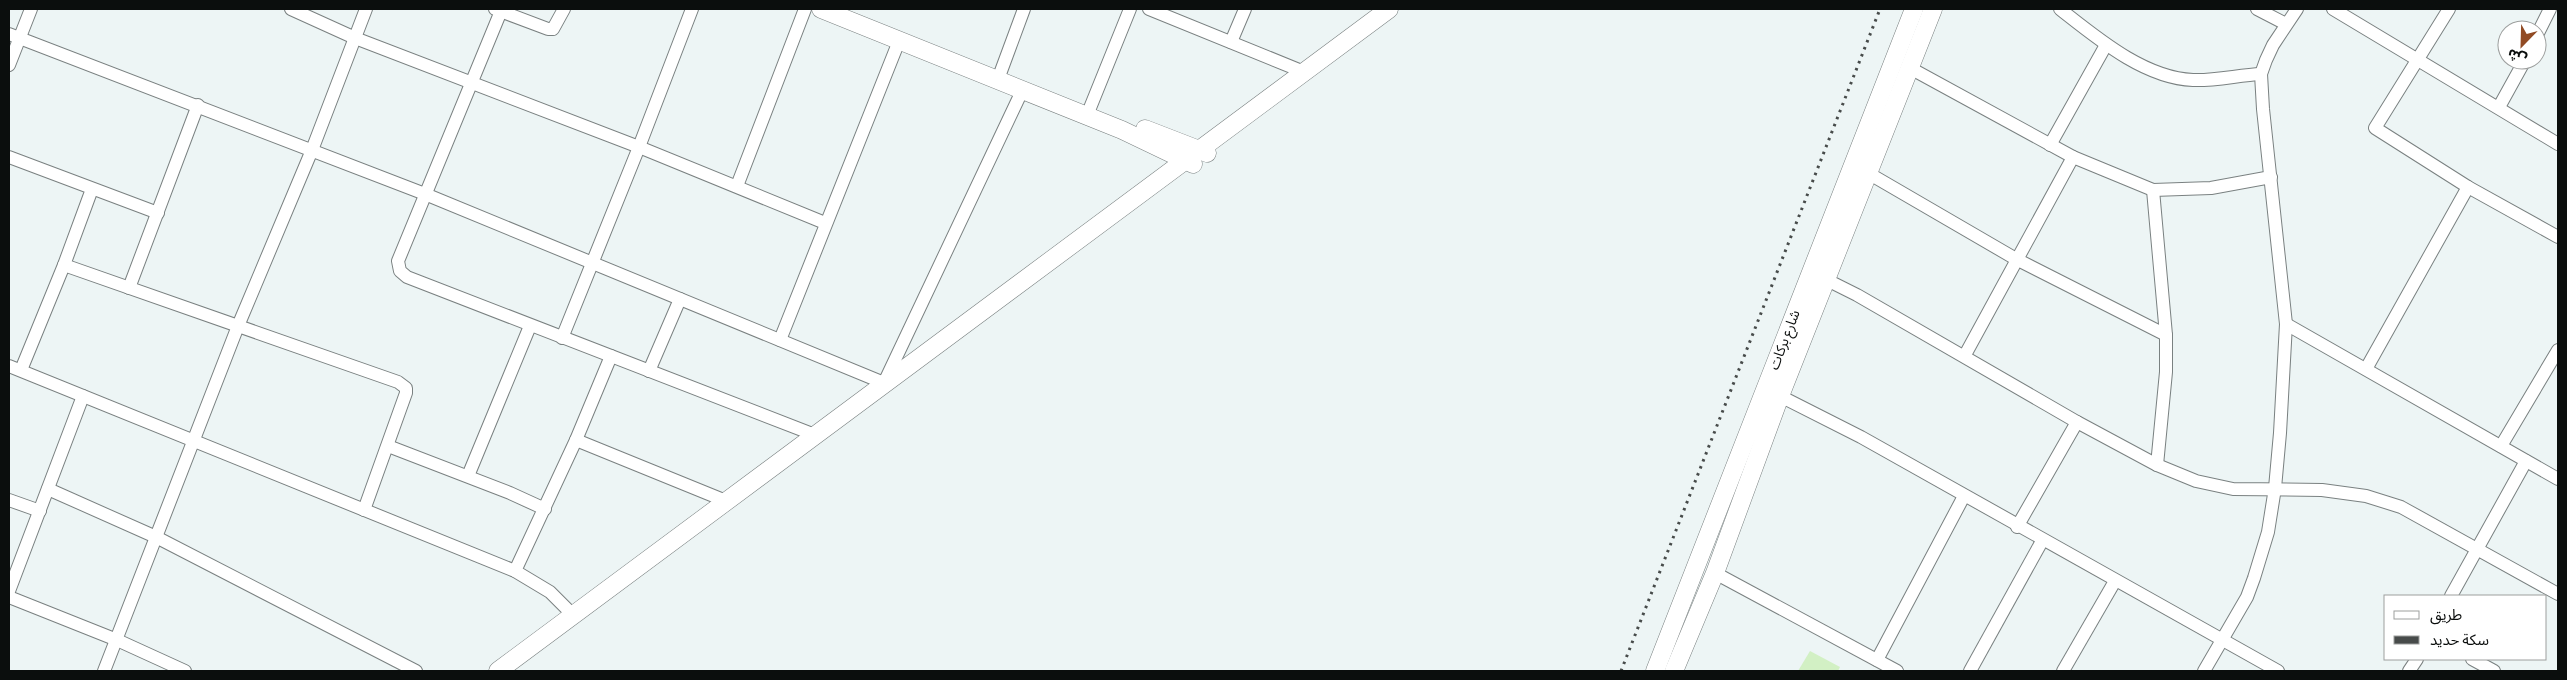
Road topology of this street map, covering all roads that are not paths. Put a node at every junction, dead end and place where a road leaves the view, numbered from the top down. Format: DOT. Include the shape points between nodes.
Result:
graph roads {
  1 [pos="31,9"];
  2 [pos="291,9"];
  3 [pos="366,9"];
  4 [pos="564,9"];
  5 [pos="692,9"];
  6 [pos="805,9"];
  7 [pos="821,9"];
  8 [pos="845,9"];
  9 [pos="1024,9"];
  10 [pos="1130,9"];
  11 [pos="1150,9"];
  12 [pos="1245,9"];
  13 [pos="1389,9"];
  14 [pos="1401,9"];
  15 [pos="1914,9"];
  16 [pos="1933,9"];
  17 [pos="2060,9"];
  18 [pos="2257,9"];
  19 [pos="2297,9"];
  20 [pos="2333,9"];
  21 [pos="2449,9"];
  22 [pos="498,10"];
  23 [pos="2286,24"];
  24 [pos="14,36"];
  25 [pos="355,38"];
  26 [pos="899,41"];
  27 [pos="1231,42"];
  28 [pos="2106,45"];
  29 [pos="2417,59"];
  30 [pos="9,65"];
  31 [pos="1910,68"];
  32 [pos="2519,70"];
  33 [pos="1304,72"];
  34 [pos="2261,74"];
  35 [pos="999,77"];
  36 [pos="471,83"];
  37 [pos="1022,91"];
  38 [pos="198,105"];
  39 [pos="2499,107"];
  40 [pos="1090,108"];
  41 [pos="2558,144"];
  42 [pos="2050,145"];
  43 [pos="639,147"];
  44 [pos="312,150"];
  45 [pos="9,157"];
  46 [pos="1197,157"];
  47 [pos="2073,158"];
  48 [pos="1868,173"];
  49 [pos="2271,177"];
  50 [pos="737,186"];
  51 [pos="2468,187"];
  52 [pos="92,188"];
  53 [pos="2153,190"];
  54 [pos="425,194"];
  55 [pos="158,213"];
  56 [pos="825,222"];
  57 [pos="2558,238"];
  58 [pos="2016,259"];
  59 [pos="591,262"];
  60 [pos="64,265"];
  61 [pos="1818,276"];
  62 [pos="129,288"];
  63 [pos="680,299"];
  64 [pos="2286,324"];
  65 [pos="238,326"];
  66 [pos="530,326"];
  67 [pos="2166,335"];
  68 [pos="562,338"];
  69 [pos="780,340"];
  70 [pos="2558,350"];
  71 [pos="1965,355"];
  72 [pos="611,356"];
  73 [pos="15,368"];
  74 [pos="2366,369"];
  75 [pos="649,371"];
  76 [pos="884,383"];
  77 [pos="83,396"];
  78 [pos="1780,396"];
  79 [pos="2076,422"];
  80 [pos="815,435"];
  81 [pos="193,440"];
  82 [pos="576,440"];
  83 [pos="388,446"];
  84 [pos="2501,446"];
  85 [pos="2526,461"];
  86 [pos="2157,465"];
  87 [pos="468,476"];
  88 [pos="2558,479"];
  89 [pos="2274,488"];
  90 [pos="48,489"];
  91 [pos="1964,496"];
  92 [pos="9,500"];
  93 [pos="726,501"];
  94 [pos="545,509"];
  95 [pos="364,510"];
  96 [pos="40,511"];
  97 [pos="2017,527"];
  98 [pos="156,537"];
  99 [pos="2042,541"];
  100 [pos="2476,548"];
  101 [pos="516,571"];
  102 [pos="1715,573"];
  103 [pos="2115,582"];
  104 [pos="9,591"];
  105 [pos="2558,594"];
  106 [pos="2452,595"];
  107 [pos="9,597"];
  108 [pos="573,615"];
  109 [pos="117,640"];
  110 [pos="2223,640"];
  111 [pos="1877,660"];
  112 [pos="2415,660"];
  113 [pos="2474,660"];
  114 [pos="508,670"];
  115 [pos="104,671"];
  116 [pos="185,671"];
  117 [pos="416,671"];
  118 [pos="1655,671"];
  119 [pos="1674,671"];
  120 [pos="1897,671"];
  121 [pos="1970,671"];
  122 [pos="2063,671"];
  123 [pos="2204,671"];
  124 [pos="2278,671"];
  125 [pos="2409,671"];
  126 [pos="2494,671"];
  1 -- 24 [label="street"];
  2 -- 25 [label="street"];
  3 -- 25 [label="street"];
  4 -- 22 [label="street" via="553,29"];
  5 -- 43 [label="street"];
  6 -- 50 [label="street"];
  7 -- 26 [label="street"];
  8 -- 35 [label="street"];
  9 -- 35 [label="street"];
  10 -- 40 [label="street"];
  11 -- 27 [label="street"];
  12 -- 27 [label="street"];
  13 -- 33 [label="street"];
  14 -- 46 [label="street"];
  15 -- 61 [label="street, شارع بركات"];
  16 -- 31 [label="street, شارع بركات"];
  17 -- 28 [label="street"];
  18 -- 23 [label="street"];
  19 -- 23 [label="street"];
  20 -- 29 [label="street"];
  21 -- 29 [label="street"];
  22 -- 36 [label="street"];
  23 -- 34 [label="street"];
  24 -- 30 [label="street"];
  24 -- 38 [label="street"];
  25 -- 36 [label="street"];
  25 -- 44 [label="street"];
  26 -- 35 [label="street"];
  26 -- 56 [label="street"];
  27 -- 33 [label="street"];
  28 -- 34 [label="street" via="2172,77 2194,80"];
  28 -- 42 [label="street"];
  29 -- 39 [label="street"];
  29 -- 51 [label="street" via="2375,128"];
  31 -- 42 [label="street"];
  31 -- 48 [label="street, شارع بركات"];
  32 -- 39 [label="street"];
  33 -- 46 [label="street"];
  34 -- 49 [label="street"];
  35 -- 37 [label="street"];
  35 -- 40 [label="street"];
  36 -- 43 [label="street"];
  36 -- 54 [label="street"];
  37 -- 46 [label="street"];
  37 -- 76 [label="street"];
  38 -- 44 [label="street"];
  38 -- 55 [label="street"];
  39 -- 41 [label="street"];
  40 -- 46 [label="street"];
  42 -- 47 [label="street"];
  43 -- 50 [label="street"];
  43 -- 59 [label="street"];
  44 -- 54 [label="street"];
  44 -- 65 [label="street"];
  45 -- 52 [label="street"];
  46 -- 76 [label="street"];
  46 -- 114 [label="street"];
  47 -- 53 [label="street"];
  47 -- 58 [label="street"];
  48 -- 58 [label="street"];
  48 -- 61 [label="street, شارع بركات"];
  49 -- 53 [label="street" via="2211,188"];
  49 -- 64 [label="street"];
  50 -- 56 [label="street"];
  51 -- 57 [label="street"];
  51 -- 74 [label="street"];
  52 -- 55 [label="street"];
  52 -- 60 [label="street"];
  53 -- 67 [label="street"];
  54 -- 59 [label="street"];
  54 -- 66 [label="street" via="398,261 400,271 407,277"];
  55 -- 62 [label="street"];
  56 -- 69 [label="street"];
  58 -- 67 [label="street"];
  58 -- 71 [label="street"];
  59 -- 63 [label="street"];
  59 -- 68 [label="street"];
  60 -- 62 [label="street"];
  60 -- 73 [label="street"];
  61 -- 71 [label="street"];
  61 -- 78 [label="street, شارع بركات"];
  61 -- 118 [label="street, شارع بركات"];
  62 -- 65 [label="street"];
  63 -- 69 [label="street"];
  63 -- 75 [label="street"];
  64 -- 74 [label="street"];
  64 -- 89 [label="street"];
  65 -- 81 [label="street"];
  65 -- 83 [label="street" via="398,382 406,388"];
  66 -- 68 [label="street"];
  66 -- 87 [label="street"];
  67 -- 86 [label="street"];
  68 -- 72 [label="street"];
  69 -- 76 [label="street"];
  70 -- 84 [label="street"];
  71 -- 79 [label="street"];
  72 -- 75 [label="street"];
  72 -- 82 [label="street"];
  73 -- 77 [label="street"];
  74 -- 84 [label="street"];
  75 -- 80 [label="street"];
  76 -- 80 [label="street"];
  77 -- 81 [label="street"];
  77 -- 90 [label="street"];
  78 -- 91 [label="street" via="1861,437"];
  78 -- 102 [label="street, شارع بركات"];
  79 -- 86 [label="street"];
  79 -- 97 [label="street"];
  80 -- 93 [label="street"];
  81 -- 95 [label="street"];
  81 -- 98 [label="street"];
  82 -- 93 [label="street"];
  82 -- 94 [label="street"];
  83 -- 87 [label="street"];
  83 -- 95 [label="street"];
  84 -- 85 [label="street"];
  85 -- 88 [label="street"];
  85 -- 100 [label="street"];
  86 -- 89 [label="street" via="2196,481 2224,487"];
  87 -- 94 [label="street"];
  89 -- 100 [label="street" via="2366,496 2402,507"];
  89 -- 110 [label="street" via="2268,532 2254,578"];
  90 -- 96 [label="street"];
  90 -- 98 [label="street"];
  91 -- 97 [label="street"];
  91 -- 111 [label="street"];
  92 -- 96 [label="street"];
  93 -- 108 [label="street"];
  94 -- 101 [label="street"];
  95 -- 101 [label="street"];
  96 -- 104 [label="street"];
  97 -- 99 [label="street"];
  98 -- 109 [label="street"];
  98 -- 117 [label="street"];
  99 -- 103 [label="street"];
  99 -- 121 [label="street"];
  100 -- 105 [label="street"];
  100 -- 106 [label="street"];
  101 -- 108 [label="street" via="550,592"];
  102 -- 111 [label="street"];
  102 -- 119 [label="street, شارع بركات"];
  103 -- 110 [label="street"];
  103 -- 122 [label="street"];
  107 -- 109 [label="street"];
  108 -- 114 [label="street"];
  109 -- 115 [label="street"];
  109 -- 116 [label="street"];
  110 -- 123 [label="street"];
  110 -- 124 [label="street"];
  111 -- 120 [label="street"];
  112 -- 125 [label="street"];
  113 -- 126 [label="street"];
}
